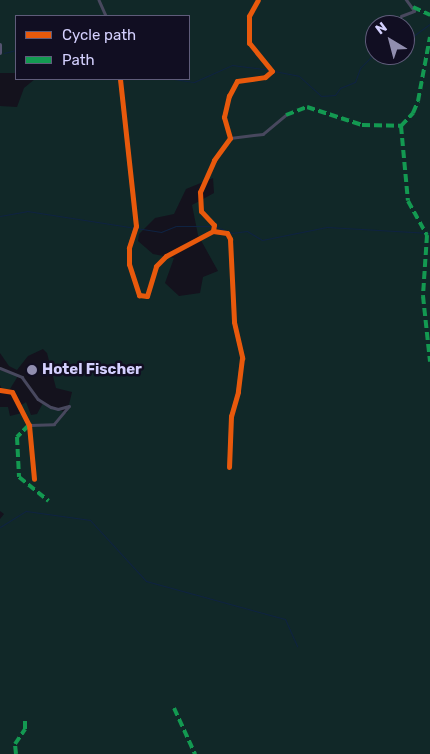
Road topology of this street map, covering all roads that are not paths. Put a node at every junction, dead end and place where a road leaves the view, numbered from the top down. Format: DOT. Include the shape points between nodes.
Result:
graph roads {
  1 [pos="99,0"];
  2 [pos="258,0"];
  3 [pos="406,0"];
  4 [pos="106,15"];
  5 [pos="404,15"];
  6 [pos="0,44"];
  7 [pos="0,53"];
  8 [pos="120,80"];
  9 [pos="286,115"];
  10 [pos="230,138"];
  11 [pos="213,228"];
  12 [pos="0,368"];
  13 [pos="0,390"];
  14 [pos="29,425"];
  15 [pos="229,467"];
  16 [pos="34,479"];
  1 -- 4 [label="street"];
  2 -- 10 [label="street" via="249,16 249,42 271,69 265,77 234,84 224,117"];
  3 -- 5 [label="street" via="414,11"];
  6 -- 7 [label="street"];
  8 -- 11 [label="street" via="136,226 129,248 129,264 136,291 142,297 149,292 160,260"];
  9 -- 10 [label="street" via="276,120 263,134"];
  10 -- 11 [label="street" via="214,160 200,192 201,211"];
  11 -- 15 [label="street" via="228,233 230,239 234,322 242,358 238,392 230,416"];
  12 -- 14 [label="street" via="22,377 38,399 51,407 69,406 54,424"];
  13 -- 14 [label="street" via="12,392"];
  14 -- 16 [label="street"];
}
